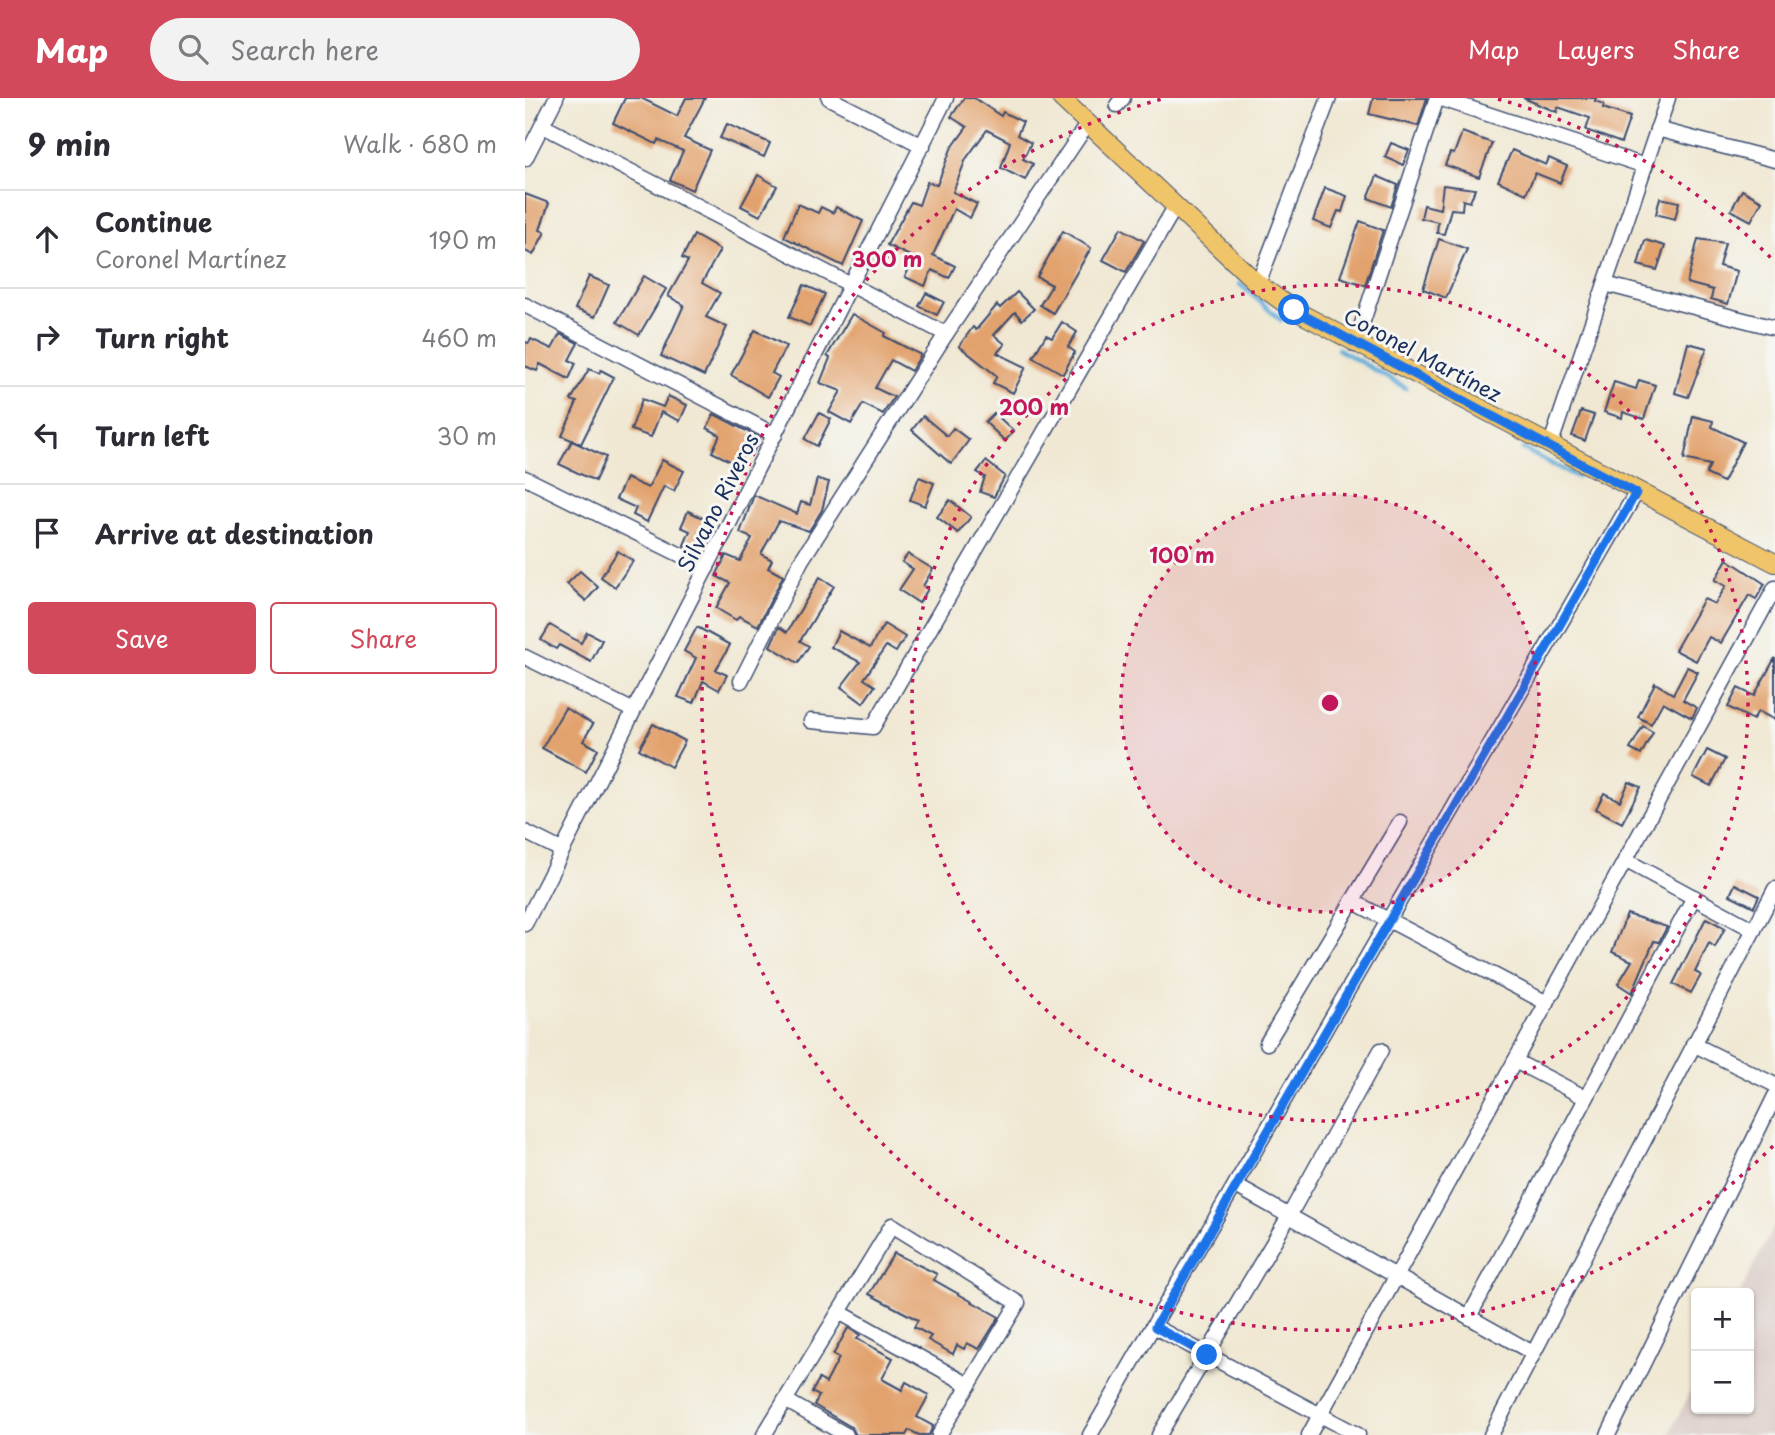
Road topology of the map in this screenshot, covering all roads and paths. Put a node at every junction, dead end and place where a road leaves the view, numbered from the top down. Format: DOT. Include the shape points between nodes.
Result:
graph roads {
  1 [pos="556,98"];
  2 [pos="829,98"];
  3 [pos="946,98"];
  4 [pos="1061,98"];
  5 [pos="1329,98"];
  6 [pos="1438,98"];
  7 [pos="1668,98"];
  8 [pos="1088,123"];
  9 [pos="544,126"];
  10 [pos="1657,129"];
  11 [pos="923,146"];
  12 [pos="525,159"];
  13 [pos="1775,160"];
  14 [pos="1645,166"];
  15 [pos="1175,207"];
  16 [pos="1258,284"];
  17 [pos="1605,284"];
  18 [pos="850,286"];
  19 [pos="525,305"];
  20 [pos="1775,328"];
  21 [pos="946,334"];
  22 [pos="1355,345"];
  23 [pos="775,435"];
  24 [pos="1550,446"];
  25 [pos="525,478"];
  26 [pos="1636,493"];
  27 [pos="1775,563"];
  28 [pos="707,568"];
  29 [pos="1775,588"];
  30 [pos="525,657"];
  31 [pos="741,681"];
  32 [pos="632,710"];
  33 [pos="811,721"];
  34 [pos="1400,822"];
  35 [pos="525,832"];
  36 [pos="561,850"];
  37 [pos="1625,860"];
  38 [pos="1775,889"];
  39 [pos="1694,897"];
  40 [pos="1352,901"];
  41 [pos="1389,921"];
  42 [pos="525,924"];
  43 [pos="1754,930"];
  44 [pos="1547,1003"];
  45 [pos="1267,1043"];
  46 [pos="1693,1044"];
  47 [pos="1381,1050"];
  48 [pos="1515,1061"];
  49 [pos="1775,1085"];
  50 [pos="1775,1096"];
  51 [pos="1586,1098"];
  52 [pos="1236,1186"];
  53 [pos="1289,1216"];
  54 [pos="1397,1276"];
  55 [pos="839,1312"];
  56 [pos="1469,1317"];
  57 [pos="1155,1327"];
  58 [pos="1533,1353"];
  59 [pos="1207,1355"];
  60 [pos="969,1385"];
  61 [pos="785,1400"];
  62 [pos="1320,1415"];
  63 [pos="764,1435"];
  64 [pos="846,1435"];
  65 [pos="939,1435"];
  66 [pos="1090,1435"];
  67 [pos="1159,1435"];
  68 [pos="1309,1435"];
  69 [pos="1358,1435"];
  70 [pos="1490,1435"];
  71 [pos="1608,1435"];
  1 -- 9 [label="street"];
  2 -- 11 [label="street"];
  3 -- 11 [label="street, Silvano Riveros"];
  4 -- 8 [label="main road, Coronel Martínez"];
  5 -- 16 [label="street"];
  6 -- 14 [label="street"];
  6 -- 22 [label="street"];
  7 -- 10 [label="street"];
  8 -- 15 [label="main road, Coronel Martínez"];
  8 -- 21 [label="street"];
  9 -- 12 [label="street"];
  9 -- 18 [label="street"];
  10 -- 13 [label="street"];
  10 -- 14 [label="street"];
  11 -- 18 [label="street, Silvano Riveros"];
  14 -- 17 [label="street"];
  15 -- 16 [label="main road, Coronel Martínez"];
  15 -- 33 [label="street" via="873,727"];
  16 -- 22 [label="main road, Coronel Martínez"];
  17 -- 20 [label="street"];
  17 -- 24 [label="street"];
  18 -- 21 [label="street"];
  18 -- 23 [label="street, Silvano Riveros"];
  19 -- 23 [label="street"];
  21 -- 31 [label="street" via="801,561"];
  22 -- 24 [label="main road, Coronel Martínez"];
  23 -- 28 [label="street, Silvano Riveros"];
  24 -- 26 [label="main road, Coronel Martínez"];
  25 -- 28 [label="street"];
  26 -- 27 [label="main road, Coronel Martínez"];
  26 -- 41 [label="street"];
  28 -- 32 [label="street, Silvano Riveros"];
  29 -- 37 [label="street"];
  30 -- 32 [label="street"];
  32 -- 36 [label="street, Silvano Riveros"];
  34 -- 40 [label="street"];
  35 -- 36 [label="street"];
  36 -- 42 [label="street, Silvano Riveros"];
  37 -- 39 [label="street"];
  37 -- 44 [label="street"];
  38 -- 43 [label="street"];
  39 -- 43 [label="street"];
  39 -- 51 [label="street"];
  40 -- 41 [label="street"];
  40 -- 45 [label="street"];
  41 -- 44 [label="street"];
  41 -- 52 [label="street"];
  43 -- 46 [label="street"];
  44 -- 48 [label="street"];
  46 -- 49 [label="street"];
  46 -- 58 [label="street"];
  47 -- 53 [label="street"];
  48 -- 51 [label="street"];
  48 -- 54 [label="street"];
  50 -- 71 [label="street"];
  51 -- 56 [label="street"];
  52 -- 53 [label="street"];
  52 -- 57 [label="street"];
  53 -- 54 [label="street"];
  53 -- 59 [label="street"];
  54 -- 56 [label="street"];
  54 -- 62 [label="street"];
  55 -- 60 [label="street"];
  55 -- 60 [label="street" via="892,1225 1018,1303"];
  55 -- 61 [label="street"];
  56 -- 58 [label="street"];
  57 -- 59 [label="street"];
  57 -- 66 [label="street"];
  58 -- 70 [label="street"];
  59 -- 62 [label="street"];
  59 -- 67 [label="street"];
  60 -- 65 [label="street"];
  61 -- 63 [label="street"];
  61 -- 64 [label="street"];
  62 -- 68 [label="street"];
  62 -- 69 [label="street"];
}
